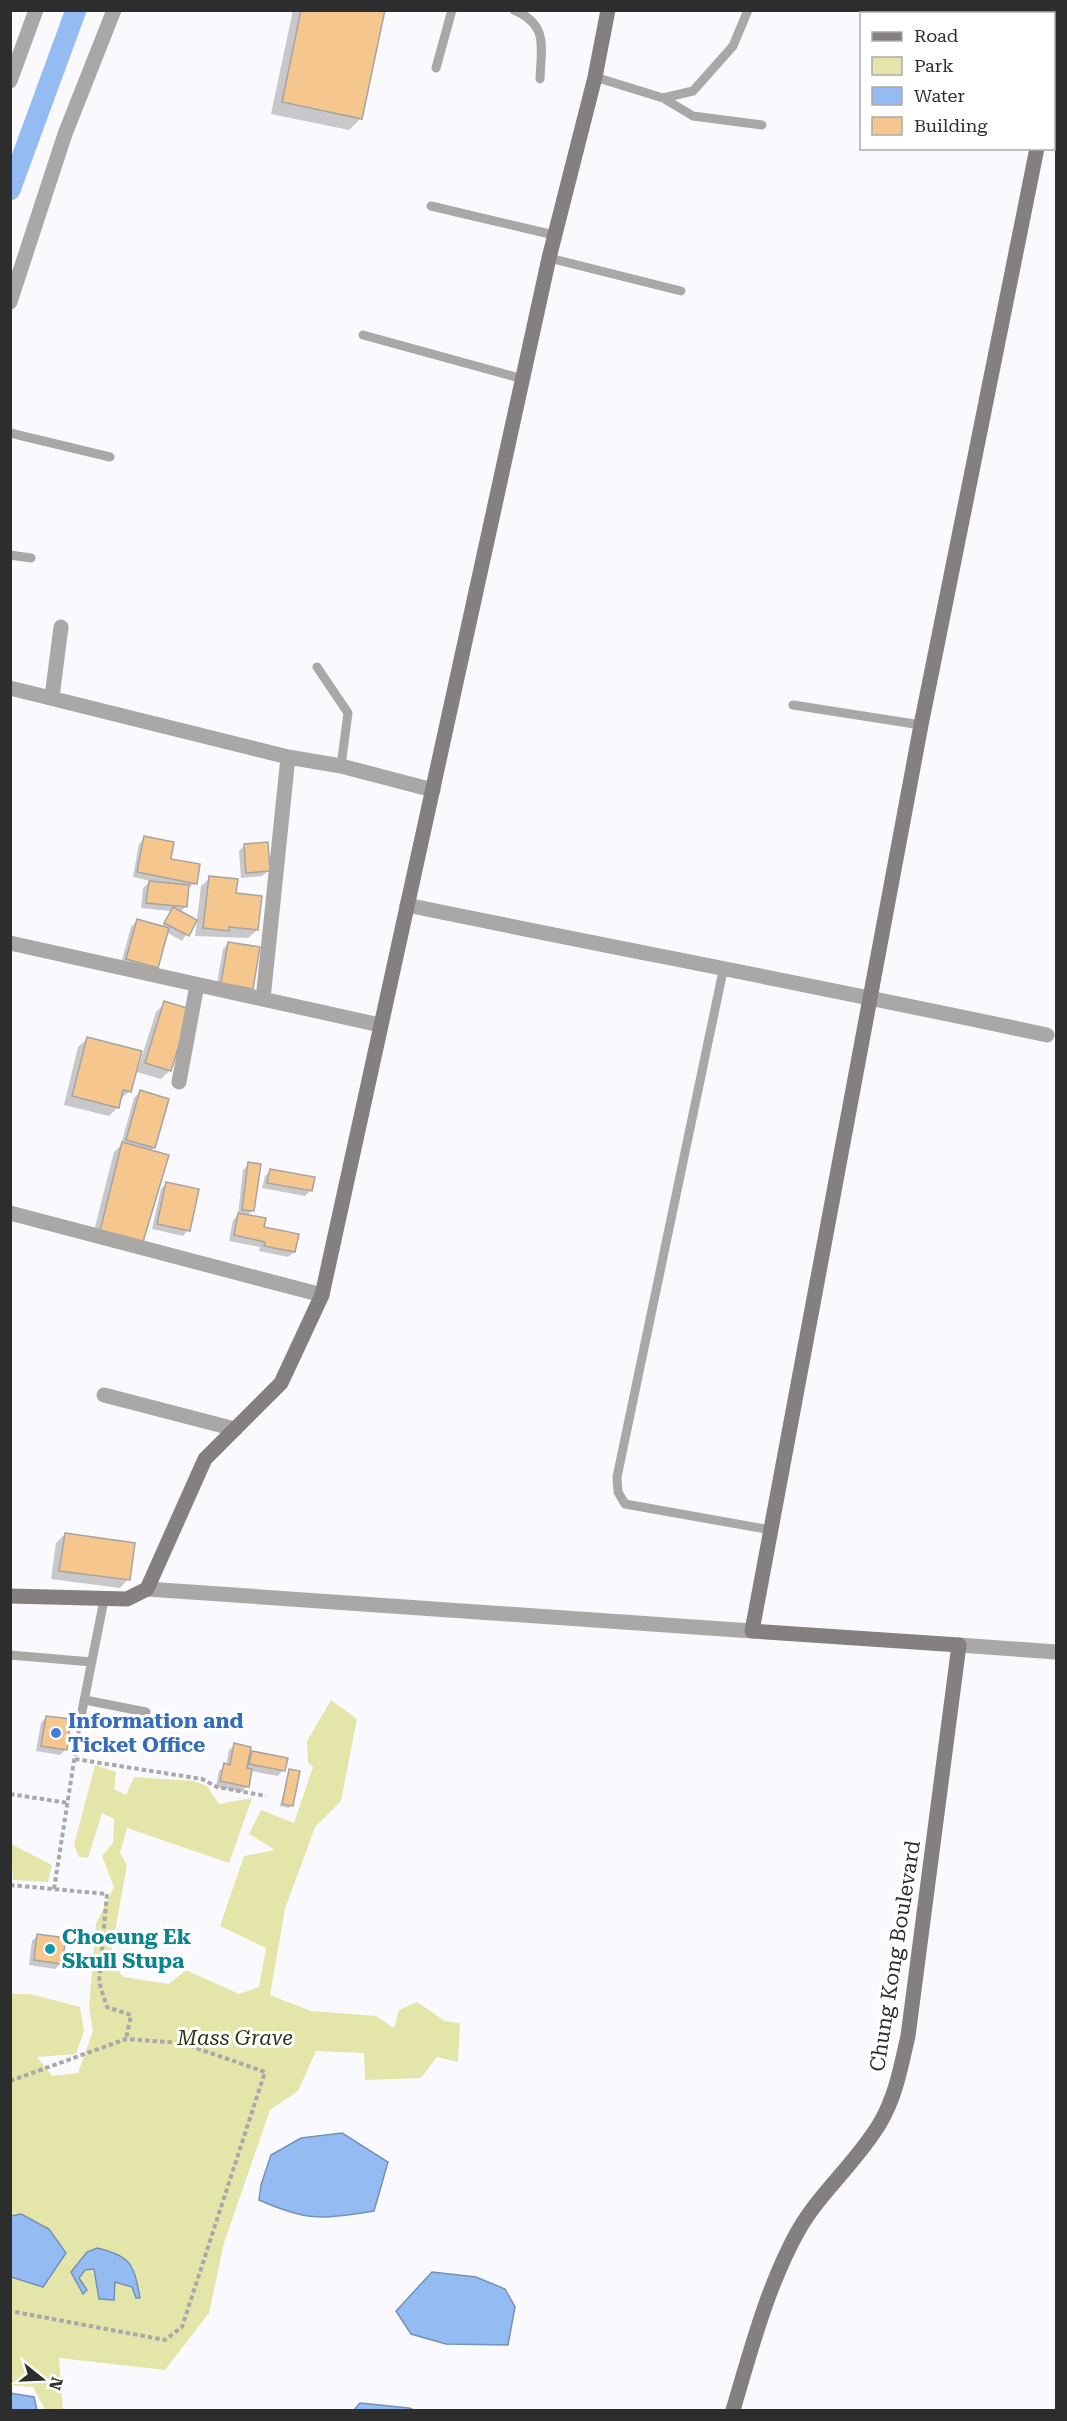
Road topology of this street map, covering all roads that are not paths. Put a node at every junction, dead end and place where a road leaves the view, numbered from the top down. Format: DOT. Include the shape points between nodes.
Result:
graph roads {
  1 [pos="36,10"];
  2 [pos="114,10"];
  3 [pos="452,10"];
  4 [pos="514,10"];
  5 [pos="608,10"];
  6 [pos="748,10"];
  7 [pos="436,68"];
  8 [pos="595,77"];
  9 [pos="540,79"];
  10 [pos="10,81"];
  11 [pos="663,98"];
  12 [pos="762,126"];
  13 [pos="1037,150"];
  14 [pos="431,206"];
  15 [pos="554,235"];
  16 [pos="549,258"];
  17 [pos="681,291"];
  18 [pos="10,302"];
  19 [pos="363,335"];
  20 [pos="523,379"];
  21 [pos="10,433"];
  22 [pos="110,457"];
  23 [pos="10,555"];
  24 [pos="31,558"];
  25 [pos="61,627"];
  26 [pos="317,667"];
  27 [pos="10,688"];
  28 [pos="52,697"];
  29 [pos="793,705"];
  30 [pos="921,725"];
  31 [pos="288,757"];
  32 [pos="341,766"];
  33 [pos="433,790"];
  34 [pos="407,905"];
  35 [pos="10,943"];
  36 [pos="723,971"];
  37 [pos="197,985"];
  38 [pos="870,997"];
  39 [pos="263,999"];
  40 [pos="380,1025"];
  41 [pos="1047,1035"];
  42 [pos="179,1082"];
  43 [pos="10,1213"];
  44 [pos="322,1295"];
  45 [pos="104,1395"];
  46 [pos="236,1429"];
  47 [pos="771,1530"];
  48 [pos="147,1589"];
  49 [pos="10,1596"];
  50 [pos="104,1599"];
  51 [pos="752,1631"];
  52 [pos="959,1645"];
  53 [pos="1056,1652"];
  54 [pos="10,1655"];
  55 [pos="92,1662"];
  56 [pos="85,1700"];
  57 [pos="146,1712"];
  58 [pos="81,1716"];
  59 [pos="733,2410"];
  1 -- 10 [label="street"];
  2 -- 18 [label="street" via="64,134"];
  3 -- 7 [label="lane"];
  4 -- 9 [label="lane" via="529,16 541,37"];
  5 -- 8 [label="main road"];
  6 -- 11 [label="lane" via="733,46 693,91"];
  8 -- 11 [label="lane"];
  8 -- 15 [label="main road"];
  11 -- 12 [label="lane" via="693,116"];
  13 -- 30 [label="main road"];
  14 -- 15 [label="lane"];
  15 -- 16 [label="main road"];
  16 -- 17 [label="lane"];
  16 -- 20 [label="main road"];
  19 -- 20 [label="lane"];
  20 -- 33 [label="main road"];
  21 -- 22 [label="lane"];
  23 -- 24 [label="lane"];
  25 -- 28 [label="street"];
  26 -- 32 [label="lane" via="348,712"];
  27 -- 28 [label="street"];
  28 -- 31 [label="street"];
  29 -- 30 [label="lane"];
  30 -- 38 [label="main road"];
  31 -- 32 [label="street"];
  31 -- 39 [label="street"];
  32 -- 33 [label="street"];
  33 -- 34 [label="main road"];
  34 -- 36 [label="street"];
  34 -- 40 [label="main road"];
  35 -- 37 [label="street"];
  36 -- 38 [label="street"];
  36 -- 47 [label="lane" via="617,1477 618,1492 625,1504"];
  37 -- 39 [label="street"];
  37 -- 42 [label="street"];
  38 -- 41 [label="street"];
  38 -- 47 [label="main road"];
  39 -- 40 [label="street"];
  40 -- 44 [label="main road"];
  43 -- 44 [label="street"];
  44 -- 46 [label="main road" via="281,1383"];
  45 -- 46 [label="street"];
  46 -- 48 [label="main road" via="205,1459"];
  47 -- 51 [label="main road"];
  48 -- 50 [label="main road" via="127,1599"];
  48 -- 51 [label="street"];
  49 -- 50 [label="main road"];
  50 -- 55 [label="lane"];
  51 -- 52 [label="main road"];
  52 -- 53 [label="street"];
  52 -- 59 [label="main road, Chung Kong Boulevard" via="908,2036 897,2084 881,2122 824,2191 798,2232 767,2299"];
  54 -- 55 [label="lane"];
  55 -- 56 [label="lane"];
  56 -- 57 [label="lane"];
  56 -- 58 [label="lane"];
}
